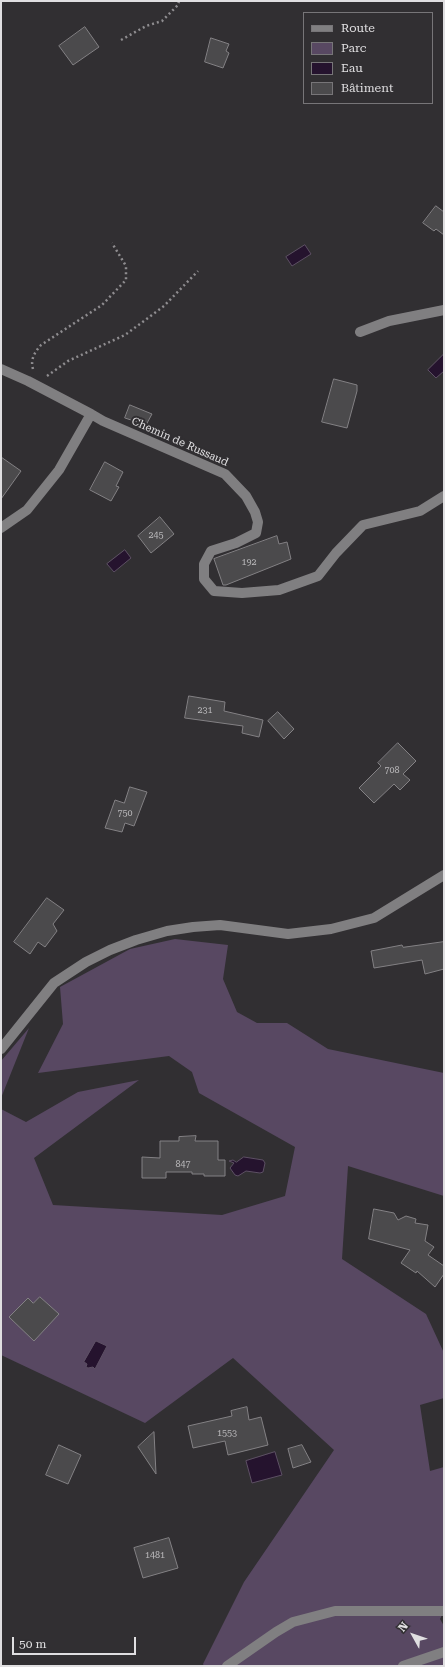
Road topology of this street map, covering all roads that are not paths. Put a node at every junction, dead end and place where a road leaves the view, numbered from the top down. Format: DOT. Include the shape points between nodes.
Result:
graph roads {
  1 [pos="444,310"];
  2 [pos="360,332"];
  3 [pos="1,369"];
  4 [pos="91,414"];
  5 [pos="444,496"];
  6 [pos="1,528"];
  7 [pos="444,875"];
  8 [pos="1,1049"];
  9 [pos="444,1611"];
  10 [pos="444,1652"];
  11 [pos="227,1666"];
  12 [pos="402,1666"];
  1 -- 2 [label="street" via="389,321"];
  3 -- 4 [label="street"];
  4 -- 5 [label="street, Chemin de Russaud" via="225,474 246,496 258,522 256,533 212,551 204,564 204,579 214,591 242,594 279,590 318,576 363,525 420,511"];
  4 -- 6 [label="street" via="59,470 27,510"];
  7 -- 8 [label="street" via="374,918 331,929 288,934 220,925 193,927 167,931 110,950 54,983"];
  9 -- 11 [label="street" via="335,1611 293,1622"];
  10 -- 12 [label="street"];
}
